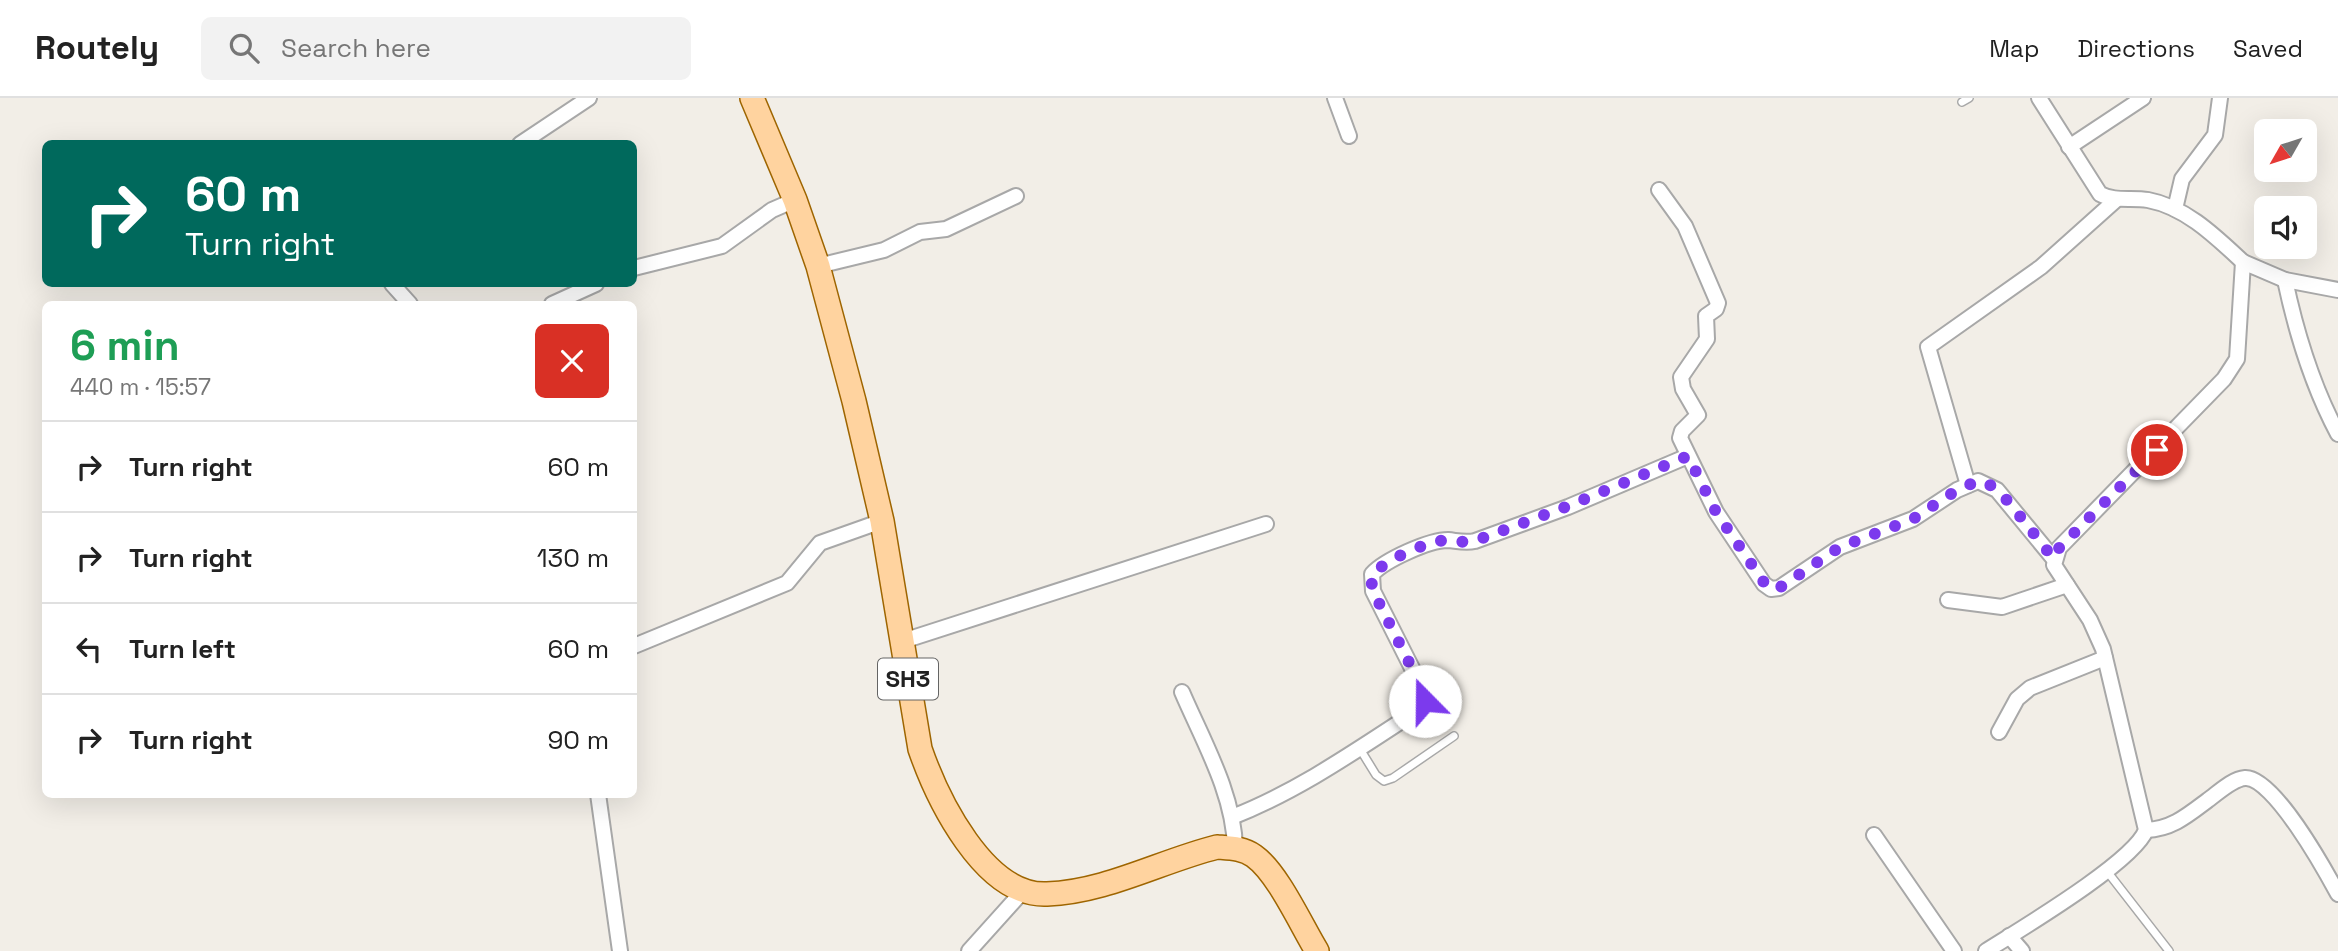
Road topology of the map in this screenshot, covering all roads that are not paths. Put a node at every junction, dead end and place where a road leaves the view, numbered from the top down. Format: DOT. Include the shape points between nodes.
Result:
graph roads {
  1 [pos="589,98"];
  2 [pos="752,98"];
  3 [pos="1335,98"];
  4 [pos="2039,98"];
  5 [pos="2143,98"];
  6 [pos="2220,98"];
  7 [pos="1349,136"];
  8 [pos="526,140"];
  9 [pos="2069,147"];
  10 [pos="1659,190"];
  11 [pos="1016,196"];
  12 [pos="2117,199"];
  13 [pos="795,200"];
  14 [pos="2175,209"];
  15 [pos="2243,262"];
  16 [pos="818,266"];
  17 [pos="637,267"];
  18 [pos="2285,280"];
  19 [pos="396,287"];
  20 [pos="589,287"];
  21 [pos="2338,290"];
  22 [pos="407,301"];
  23 [pos="559,301"];
  24 [pos="2338,434"];
  25 [pos="1688,456"];
  26 [pos="1968,485"];
  27 [pos="882,521"];
  28 [pos="1266,524"];
  29 [pos="2053,558"];
  30 [pos="2067,585"];
  31 [pos="1948,600"];
  32 [pos="904,641"];
  33 [pos="637,645"];
  34 [pos="2105,658"];
  35 [pos="1182,692"];
  36 [pos="1999,733"];
  37 [pos="1454,736"];
  38 [pos="1360,748"];
  39 [pos="599,798"];
  40 [pos="1232,817"];
  41 [pos="2146,830"];
  42 [pos="1874,835"];
  43 [pos="1235,848"];
  44 [pos="2106,869"];
  45 [pos="1023,891"];
  46 [pos="2338,894"];
  47 [pos="2009,936"];
  48 [pos="976,948"];
  49 [pos="620,951"];
  50 [pos="1317,951"];
  51 [pos="1954,951"];
  52 [pos="1986,951"];
  53 [pos="2022,951"];
  54 [pos="2169,951"];
  1 -- 8 [label="street"];
  2 -- 13 [label="main road, SH3"];
  3 -- 7 [label="street"];
  4 -- 9 [label="street"];
  5 -- 9 [label="street"];
  6 -- 14 [label="street" via="2215,135 2182,180"];
  9 -- 12 [label="street" via="2100,194"];
  10 -- 25 [label="street" via="1685,226 1718,303 1706,316 1707,338 1702,350 1681,377 1698,415 1680,434"];
  11 -- 16 [label="street" via="946,229 920,232 884,250"];
  12 -- 14 [label="street" via="2146,199"];
  12 -- 26 [label="street" via="2040,267 1928,347"];
  13 -- 16 [label="main road, SH3"];
  13 -- 17 [label="street" via="772,210 722,246"];
  14 -- 15 [label="street" via="2209,231"];
  15 -- 18 [label="street"];
  15 -- 29 [label="street" via="2238,351 2224,379"];
  16 -- 27 [label="main road, SH3"];
  18 -- 21 [label="street"];
  18 -- 24 [label="street" via="2300,338"];
  19 -- 22 [label="street"];
  20 -- 23 [label="street"];
  25 -- 26 [label="street" via="1716,512 1771,589 1840,547 1913,519"];
  25 -- 38 [label="street" via="1475,541 1446,540 1387,560 1371,579 1373,591 1425,701 1423,707"];
  26 -- 29 [label="street" via="1978,481 1997,490"];
  27 -- 32 [label="main road, SH3"];
  27 -- 33 [label="street" via="820,543 787,583"];
  28 -- 32 [label="street"];
  29 -- 30 [label="street"];
  30 -- 31 [label="street" via="2002,607"];
  30 -- 34 [label="street" via="2090,620"];
  32 -- 45 [label="main road, SH3" via="920,749 940,800 975,852"];
  34 -- 36 [label="street" via="2030,688 2017,699"];
  34 -- 41 [label="street"];
  35 -- 40 [label="street"];
  37 -- 38 [label="lane" via="1384,780"];
  38 -- 40 [label="street" via="1270,802"];
  39 -- 49 [label="street"];
  40 -- 43 [label="street"];
  41 -- 44 [label="street"];
  41 -- 46 [label="street" via="2166,828 2231,783 2254,779 2279,801"];
  42 -- 51 [label="street"];
  43 -- 45 [label="main road" via="1217,847 1071,891"];
  43 -- 50 [label="main road" via="1254,856 1268,871"];
  44 -- 47 [label="street"];
  44 -- 54 [label="lane"];
  45 -- 48 [label="street"];
  47 -- 52 [label="street"];
  47 -- 53 [label="street"];
}
